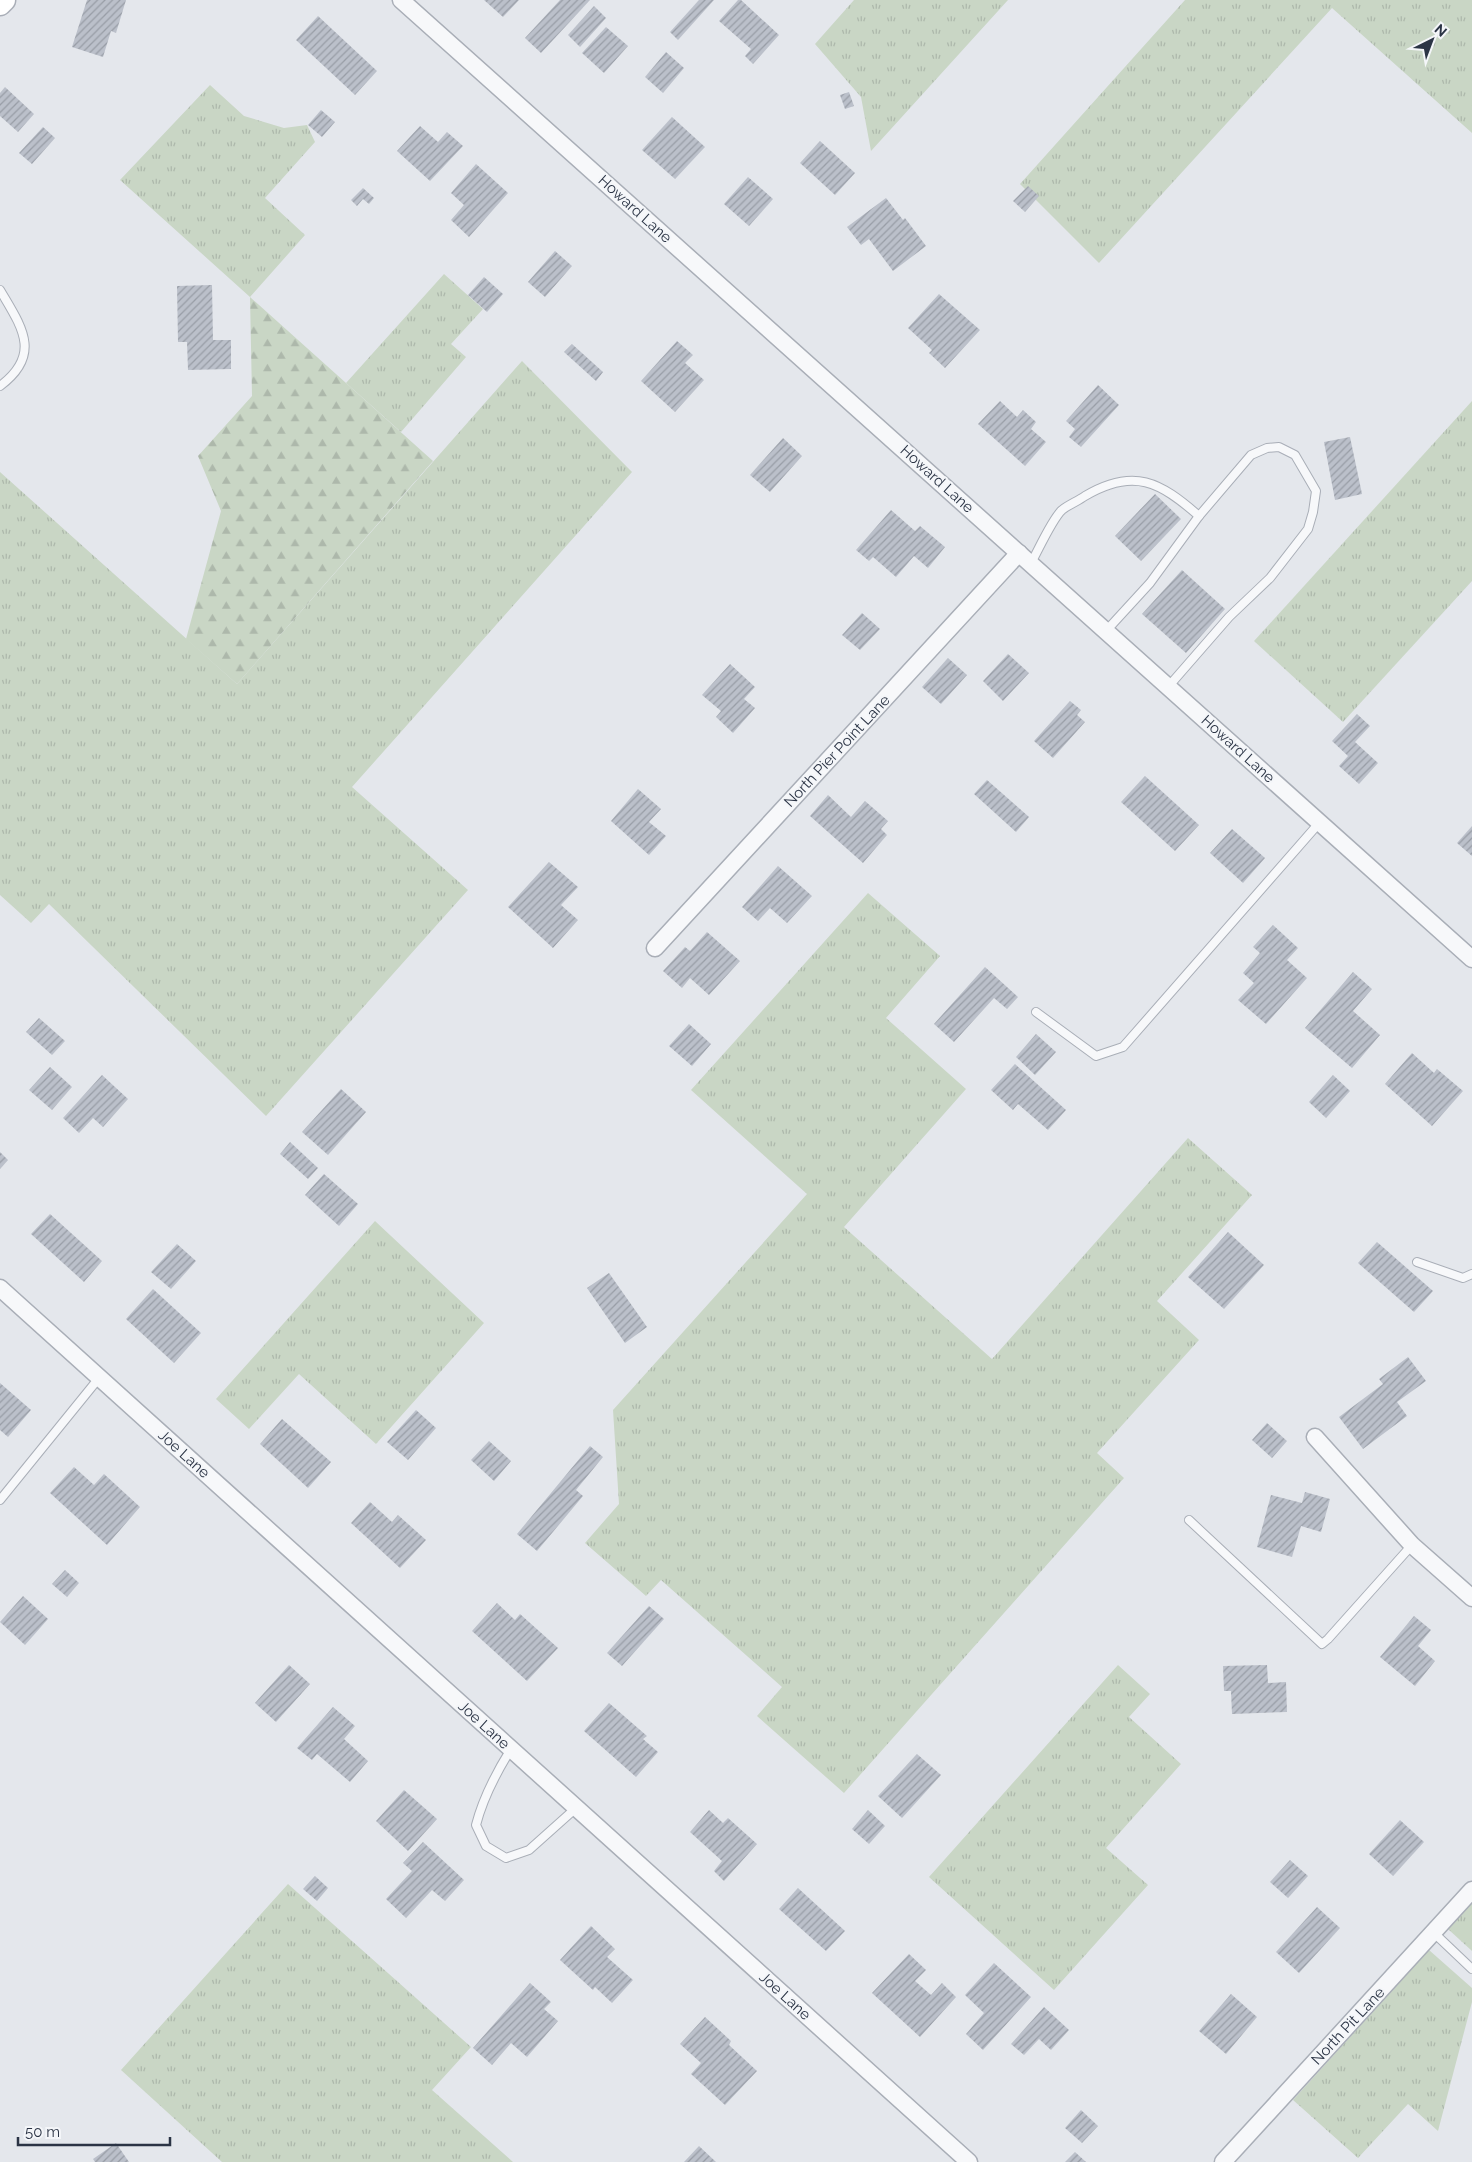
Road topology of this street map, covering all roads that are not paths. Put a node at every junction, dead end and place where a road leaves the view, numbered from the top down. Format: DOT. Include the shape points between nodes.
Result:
graph roads {
  1 [pos="4,0"];
  2 [pos="401,0"];
  3 [pos="0,4"];
  4 [pos="0,290"];
  5 [pos="0,386"];
  6 [pos="1199,516"];
  7 [pos="1025,558"];
  8 [pos="1106,631"];
  9 [pos="1168,687"];
  10 [pos="1320,822"];
  11 [pos="655,948"];
  12 [pos="1472,959"];
  13 [pos="1036,1012"];
  14 [pos="1417,1262"];
  15 [pos="1472,1274"];
  16 [pos="0,1288"];
  17 [pos="99,1378"];
  18 [pos="1315,1437"];
  19 [pos="0,1500"];
  20 [pos="1189,1520"];
  21 [pos="1412,1545"];
  22 [pos="1472,1598"];
  23 [pos="510,1749"];
  24 [pos="576,1808"];
  25 [pos="1472,1890"];
  26 [pos="1434,1932"];
  27 [pos="1472,1969"];
  28 [pos="969,2162"];
  29 [pos="1223,2162"];
  1 -- 3 [label="main road"];
  2 -- 7 [label="street, Howard Lane"];
  4 -- 5 [label="lane" via="23,329 24,358"];
  6 -- 7 [label="lane" via="1162,488 1138,480 1111,482 1061,511"];
  6 -- 8 [label="lane" via="1150,583"];
  6 -- 9 [label="lane" via="1251,455 1267,448 1279,447 1295,455 1316,491 1308,529 1270,578 1229,617"];
  7 -- 8 [label="street, Howard Lane"];
  7 -- 11 [label="street, North Pier Point Lane"];
  8 -- 9 [label="street, Howard Lane"];
  9 -- 10 [label="street, Howard Lane"];
  10 -- 12 [label="street, Howard Lane"];
  10 -- 13 [label="lane" via="1123,1047 1096,1056"];
  14 -- 15 [label="lane" via="1463,1278"];
  16 -- 17 [label="street, Joe Lane"];
  17 -- 19 [label="lane"];
  17 -- 23 [label="street, Joe Lane"];
  18 -- 21 [label="street"];
  20 -- 21 [label="lane" via="1322,1644"];
  21 -- 22 [label="street"];
  23 -- 24 [label="street, Joe Lane"];
  23 -- 24 [label="lane" via="480,1808 476,1826 486,1846 506,1858 529,1850"];
  24 -- 28 [label="street, Joe Lane"];
  25 -- 26 [label="street, North Pit Lane"];
  26 -- 27 [label="lane"];
  26 -- 29 [label="street, North Pit Lane"];
}
